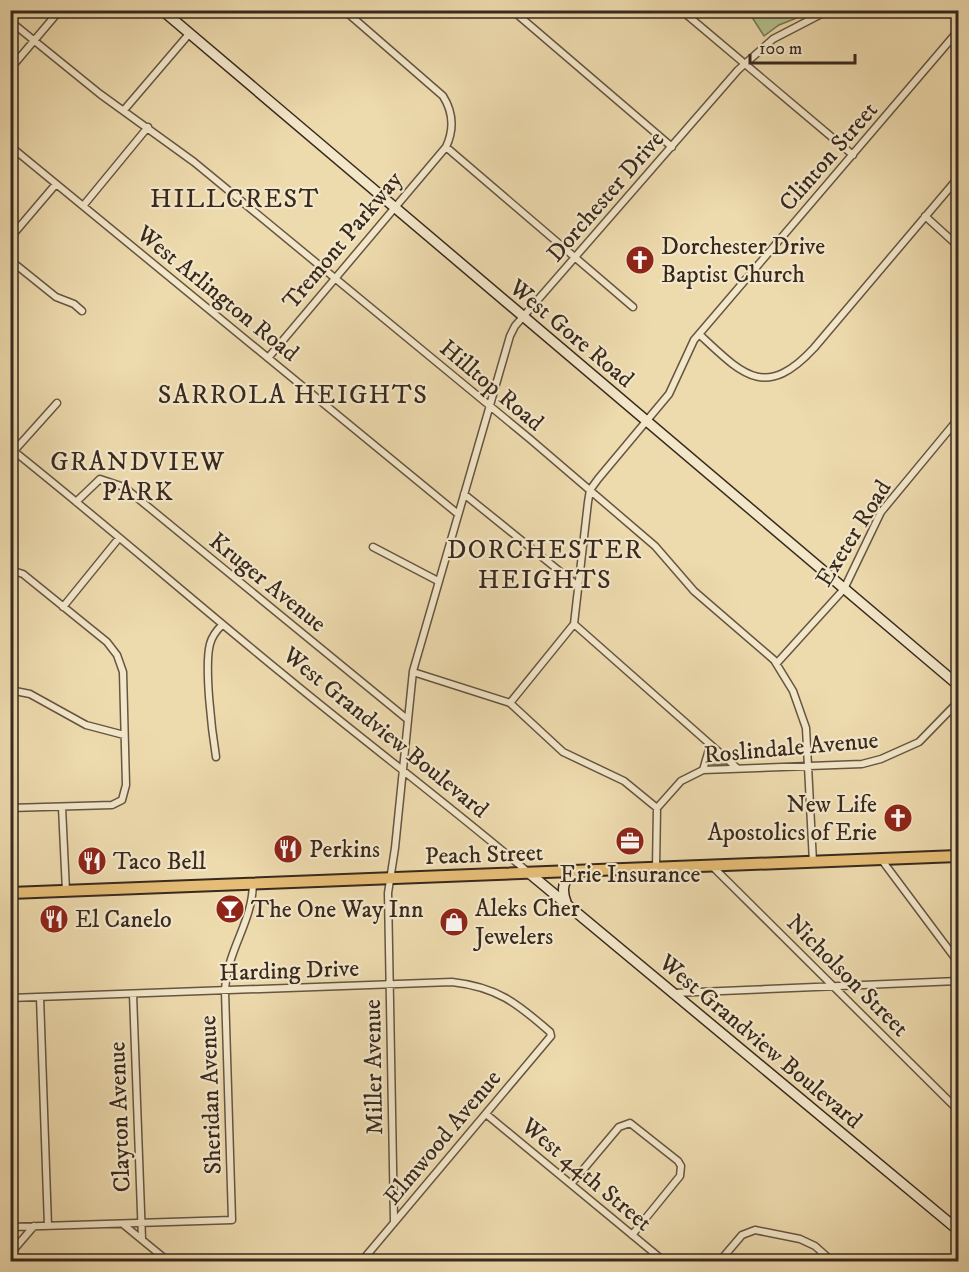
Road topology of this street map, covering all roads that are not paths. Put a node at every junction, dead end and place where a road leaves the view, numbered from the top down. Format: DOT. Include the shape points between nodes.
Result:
graph roads {
  1 [pos="60,10"];
  2 [pos="162,10"];
  3 [pos="344,10"];
  4 [pos="512,10"];
  5 [pos="681,10"];
  6 [pos="829,10"];
  7 [pos="10,21"];
  8 [pos="958,32"];
  9 [pos="189,34"];
  10 [pos="35,40"];
  11 [pos="744,64"];
  12 [pos="10,69"];
  13 [pos="124,110"];
  14 [pos="148,127"];
  15 [pos="10,146"];
  16 [pos="446,147"];
  17 [pos="672,147"];
  18 [pos="853,155"];
  19 [pos="958,178"];
  20 [pos="56,184"];
  21 [pos="82,206"];
  22 [pos="393,207"];
  23 [pos="926,216"];
  24 [pos="10,238"];
  25 [pos="958,246"];
  26 [pos="575,258"];
  27 [pos="10,260"];
  28 [pos="334,278"];
  29 [pos="633,307"];
  30 [pos="82,311"];
  31 [pos="522,317"];
  32 [pos="699,334"];
  33 [pos="268,358"];
  34 [pos="57,403"];
  35 [pos="490,405"];
  36 [pos="958,419"];
  37 [pos="647,422"];
  38 [pos="12,449"];
  39 [pos="590,490"];
  40 [pos="464,494"];
  41 [pos="76,502"];
  42 [pos="458,514"];
  43 [pos="119,538"];
  44 [pos="373,547"];
  45 [pos="10,570"];
  46 [pos="438,581"];
  47 [pos="578,586"];
  48 [pos="844,589"];
  49 [pos="63,607"];
  50 [pos="574,624"];
  51 [pos="222,625"];
  52 [pos="777,663"];
  53 [pos="413,672"];
  54 [pos="958,685"];
  55 [pos="10,690"];
  56 [pos="958,702"];
  57 [pos="510,703"];
  58 [pos="407,719"];
  59 [pos="124,735"];
  60 [pos="710,746"];
  61 [pos="216,757"];
  62 [pos="807,765"];
  63 [pos="737,768"];
  64 [pos="402,769"];
  65 [pos="703,770"];
  66 [pos="62,807"];
  67 [pos="10,808"];
  68 [pos="657,808"];
  69 [pos="958,856"];
  70 [pos="881,859"];
  71 [pos="813,862"];
  72 [pos="712,866"];
  73 [pos="656,868"];
  74 [pos="575,871"];
  75 [pos="529,873"];
  76 [pos="390,878"];
  77 [pos="253,884"];
  78 [pos="66,891"];
  79 [pos="10,893"];
  80 [pos="567,905"];
  81 [pos="958,962"];
  82 [pos="958,981"];
  83 [pos="389,985"];
  84 [pos="832,986"];
  85 [pos="225,991"];
  86 [pos="674,993"];
  87 [pos="133,994"];
  88 [pos="40,997"];
  89 [pos="10,998"];
  90 [pos="551,1036"];
  91 [pos="958,1110"];
  92 [pos="486,1114"];
  93 [pos="571,1184"];
  94 [pos="394,1221"];
  95 [pos="124,1224"];
  96 [pos="141,1224"];
  97 [pos="33,1226"];
  98 [pos="48,1226"];
  99 [pos="10,1227"];
  100 [pos="958,1230"];
  101 [pos="632,1235"];
  102 [pos="142,1239"];
  103 [pos="10,1254"];
  104 [pos="663,1261"];
  105 [pos="169,1262"];
  106 [pos="361,1262"];
  107 [pos="719,1262"];
  108 [pos="833,1262"];
  1 -- 10 [label="street"];
  2 -- 9 [label="street, West Gore Road"];
  3 -- 16 [label="street" via="443,96 452,123"];
  4 -- 17 [label="street"];
  5 -- 11 [label="street"];
  6 -- 11 [label="street, Dorchester Drive" via="773,39"];
  7 -- 10 [label="street, Hilltop Road"];
  8 -- 18 [label="street, Clinton Street"];
  9 -- 13 [label="street"];
  9 -- 22 [label="street, West Gore Road"];
  10 -- 12 [label="street"];
  10 -- 13 [label="street, Hilltop Road"];
  11 -- 17 [label="street, Dorchester Drive"];
  11 -- 18 [label="street"];
  13 -- 14 [label="street, Hilltop Road"];
  14 -- 21 [label="street"];
  14 -- 28 [label="street, Hilltop Road"];
  15 -- 20 [label="street, West Arlington Road"];
  16 -- 22 [label="street, Tremont Parkway"];
  16 -- 26 [label="street"];
  17 -- 26 [label="street, Dorchester Drive"];
  18 -- 32 [label="street, Clinton Street"];
  19 -- 23 [label="street"];
  20 -- 21 [label="street, West Arlington Road"];
  20 -- 24 [label="street"];
  21 -- 33 [label="street, West Arlington Road"];
  22 -- 28 [label="street, Tremont Parkway"];
  22 -- 31 [label="street, West Gore Road"];
  23 -- 25 [label="street"];
  23 -- 32 [label="street" via="814,348 785,374 765,378 743,372"];
  26 -- 29 [label="street"];
  26 -- 31 [label="street, Dorchester Drive"];
  27 -- 30 [label="street" via="56,297"];
  28 -- 33 [label="street, Tremont Parkway"];
  28 -- 35 [label="street, Hilltop Road"];
  31 -- 35 [label="street, Dorchester Drive" via="510,336"];
  31 -- 37 [label="street, West Gore Road"];
  32 -- 37 [label="street, Clinton Street" via="688,349 669,394"];
  33 -- 42 [label="street, West Arlington Road"];
  34 -- 38 [label="street"];
  35 -- 39 [label="street, Hilltop Road"];
  35 -- 40 [label="street, Dorchester Drive"];
  36 -- 48 [label="street, Exeter Road" via="881,512"];
  37 -- 39 [label="street, Clinton Street"];
  37 -- 48 [label="street, West Gore Road"];
  38 -- 41 [label="street, West Grandview Boulevard"];
  39 -- 47 [label="street"];
  39 -- 52 [label="street, Hilltop Road" via="655,546 694,591"];
  40 -- 42 [label="street, Dorchester Drive"];
  40 -- 47 [label="street"];
  41 -- 43 [label="street, West Grandview Boulevard"];
  41 -- 58 [label="street, Kruger Avenue" via="100,479 124,487"];
  42 -- 46 [label="street, Dorchester Drive"];
  43 -- 49 [label="street"];
  43 -- 51 [label="street, West Grandview Boulevard"];
  44 -- 46 [label="street"];
  45 -- 49 [label="street" via="19,572"];
  46 -- 53 [label="street, Dorchester Drive"];
  47 -- 50 [label="street"];
  48 -- 52 [label="street, Exeter Road"];
  48 -- 54 [label="street, West Gore Road"];
  49 -- 59 [label="street" via="107,642 117,655 123,672"];
  50 -- 57 [label="street"];
  50 -- 60 [label="street"];
  51 -- 61 [label="street" via="208,650"];
  51 -- 64 [label="street, West Grandview Boulevard"];
  52 -- 62 [label="street, Hilltop Road" via="803,718"];
  53 -- 57 [label="street"];
  53 -- 58 [label="street, Dorchester Drive"];
  55 -- 59 [label="street" via="38,698 86,725"];
  56 -- 62 [label="street, Roslindale Avenue" via="930,732 893,756 862,764"];
  57 -- 68 [label="street" via="563,752 624,781"];
  58 -- 64 [label="street, Dorchester Drive"];
  59 -- 66 [label="street" via="126,784 122,800 108,806"];
  60 -- 63 [label="street"];
  60 -- 65 [label="street"];
  62 -- 63 [label="street, Roslindale Avenue"];
  62 -- 71 [label="street, Hilltop Road"];
  63 -- 65 [label="street, Roslindale Avenue"];
  64 -- 75 [label="street, West Grandview Boulevard"];
  64 -- 76 [label="street, Miller Avenue"];
  65 -- 68 [label="street, Roslindale Avenue" via="681,781"];
  66 -- 67 [label="street"];
  66 -- 78 [label="street"];
  68 -- 73 [label="street"];
  69 -- 70 [label="main road, Peach Street"];
  70 -- 71 [label="main road, Peach Street"];
  70 -- 81 [label="street"];
  71 -- 72 [label="main road, Peach Street"];
  72 -- 73 [label="main road, Peach Street"];
  72 -- 84 [label="street, Nicholson Street"];
  73 -- 74 [label="main road, Peach Street"];
  74 -- 75 [label="main road, Peach Street"];
  74 -- 80 [label="street" via="564,883"];
  75 -- 76 [label="main road, Peach Street"];
  75 -- 80 [label="street, West Grandview Boulevard"];
  76 -- 77 [label="main road, Peach Street"];
  76 -- 83 [label="street, Miller Avenue"];
  77 -- 78 [label="main road, Peach Street"];
  77 -- 85 [label="street, Sheridan Avenue" via="246,920 228,964"];
  78 -- 79 [label="main road, Peach Street"];
  80 -- 86 [label="street, West Grandview Boulevard"];
  82 -- 84 [label="street"];
  83 -- 85 [label="street, Harding Drive"];
  83 -- 90 [label="street, Harding Drive" via="452,982 488,988 509,998"];
  83 -- 94 [label="street, Miller Avenue"];
  84 -- 86 [label="street"];
  84 -- 91 [label="street, Nicholson Street"];
  85 -- 87 [label="street, Harding Drive"];
  85 -- 96 [label="street, Sheridan Avenue" via="232,1220"];
  86 -- 100 [label="street, West Grandview Boulevard"];
  87 -- 88 [label="street, Harding Drive"];
  87 -- 96 [label="street, Clayton Avenue"];
  88 -- 89 [label="street, Harding Drive"];
  88 -- 98 [label="street"];
  90 -- 92 [label="street, Elmwood Avenue"];
  92 -- 93 [label="street, West 44th Street"];
  92 -- 94 [label="street, Elmwood Avenue"];
  93 -- 101 [label="street, West 44th Street"];
  93 -- 101 [label="street" via="619,1127 630,1123 678,1161 680,1176"];
  94 -- 106 [label="street, Elmwood Avenue"];
  95 -- 96 [label="street"];
  95 -- 98 [label="street"];
  95 -- 102 [label="street"];
  96 -- 102 [label="street, Clayton Avenue"];
  97 -- 98 [label="street"];
  97 -- 99 [label="street"];
  97 -- 103 [label="street"];
  101 -- 104 [label="street, West 44th Street"];
  102 -- 105 [label="street"];
  107 -- 108 [label="street" via="742,1235 757,1230 800,1239"];
}
